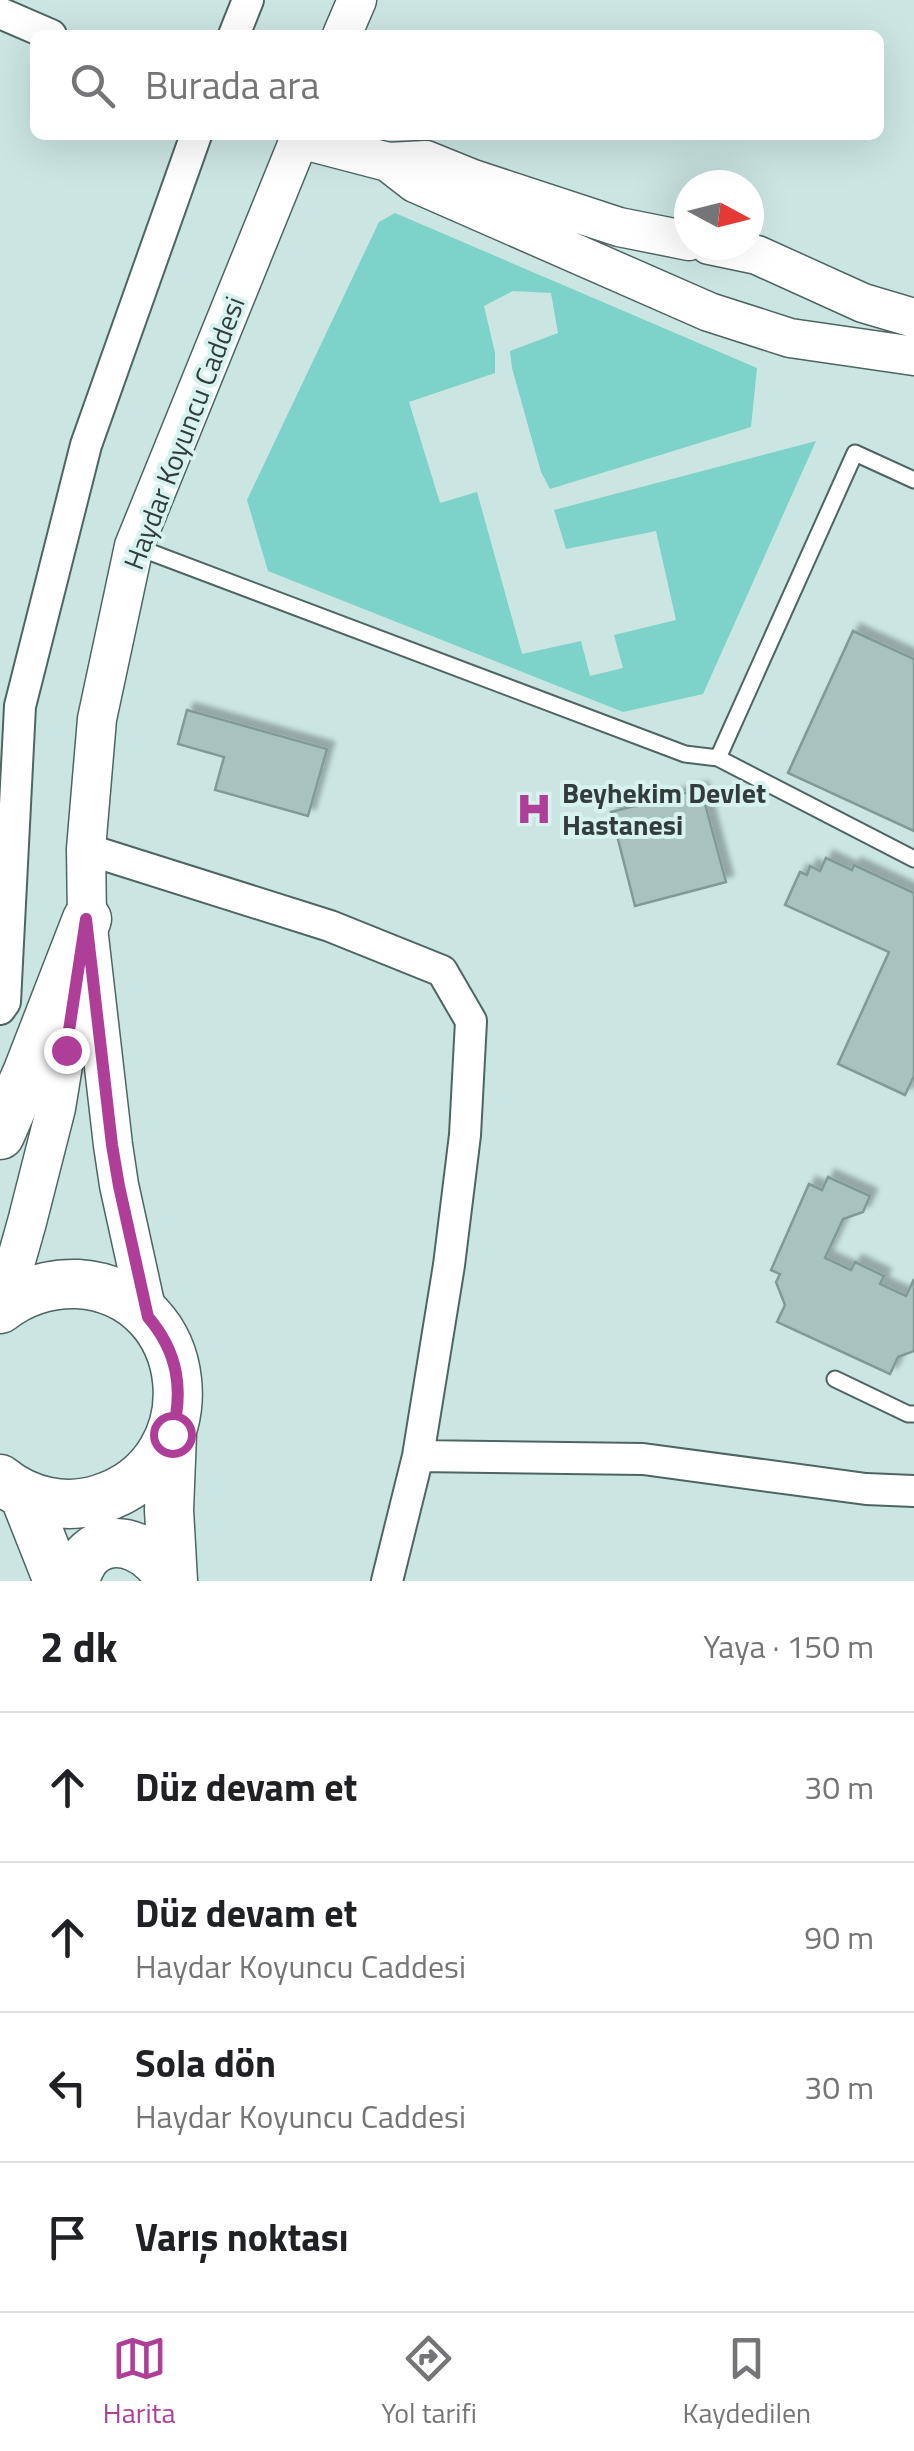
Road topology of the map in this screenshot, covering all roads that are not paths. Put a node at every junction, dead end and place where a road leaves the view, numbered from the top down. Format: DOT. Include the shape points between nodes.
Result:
graph roads {
  1 [pos="248,0"];
  2 [pos="357,0"];
  3 [pos="0,14"];
  4 [pos="39,30"];
  5 [pos="236,30"];
  6 [pos="344,30"];
  7 [pos="194,140"];
  8 [pos="295,140"];
  9 [pos="311,140"];
  10 [pos="388,162"];
  11 [pos="674,238"];
  12 [pos="764,258"];
  13 [pos="914,318"];
  14 [pos="914,356"];
  15 [pos="914,480"];
  16 [pos="134,546"];
  17 [pos="718,758"];
  18 [pos="86,849"];
  19 [pos="914,859"];
  20 [pos="86,919"];
  21 [pos="0,1009"];
  22 [pos="0,1135"];
  23 [pos="1,1308"];
  24 [pos="148,1317"];
  25 [pos="835,1380"];
  26 [pos="914,1414"];
  27 [pos="172,1434"];
  28 [pos="418,1456"];
  29 [pos="10,1489"];
  30 [pos="914,1491"];
  31 [pos="58,1581"];
  32 [pos="74,1581"];
  33 [pos="171,1581"];
  34 [pos="387,1581"];
  1 -- 5 [label="street"];
  2 -- 6 [label="street"];
  3 -- 4 [label="street"];
  7 -- 21 [label="street" via="86,445 20,706"];
  8 -- 16 [label="street, Haydar Koyuncu Caddesi"];
  9 -- 10 [label="street"];
  10 -- 11 [label="street" via="426,160 619,227"];
  10 -- 14 [label="street" via="415,183 709,312 790,338"];
  12 -- 13 [label="street" via="863,303"];
  15 -- 17 [label="lane" via="855,452"];
  16 -- 17 [label="lane" via="685,754"];
  16 -- 18 [label="street, Haydar Koyuncu Caddesi" via="97,719"];
  17 -- 19 [label="lane"];
  18 -- 20 [label="street, Haydar Koyuncu Caddesi"];
  18 -- 28 [label="street" via="330,926 442,971 471,1020 454,1228"];
  20 -- 22 [label="main road"];
  20 -- 23 [label="street, Haydar Koyuncu Caddesi" via="56,1108"];
  20 -- 24 [label="street, Haydar Koyuncu Caddesi" via="112,1145"];
  23 -- 24 [label="main road" via="34,1290 86,1285 120,1296"];
  24 -- 27 [label="main road" via="175,1363 179,1398"];
  25 -- 26 [label="lane"];
  27 -- 29 [label="main road" via="154,1464 111,1496 58,1504"];
  27 -- 33 [label="main road"];
  28 -- 30 [label="street" via="643,1459"];
  28 -- 34 [label="street"];
  29 -- 31 [label="main road"];
  32 -- 33 [label="main road" via="92,1550 111,1544 151,1554"];
}
